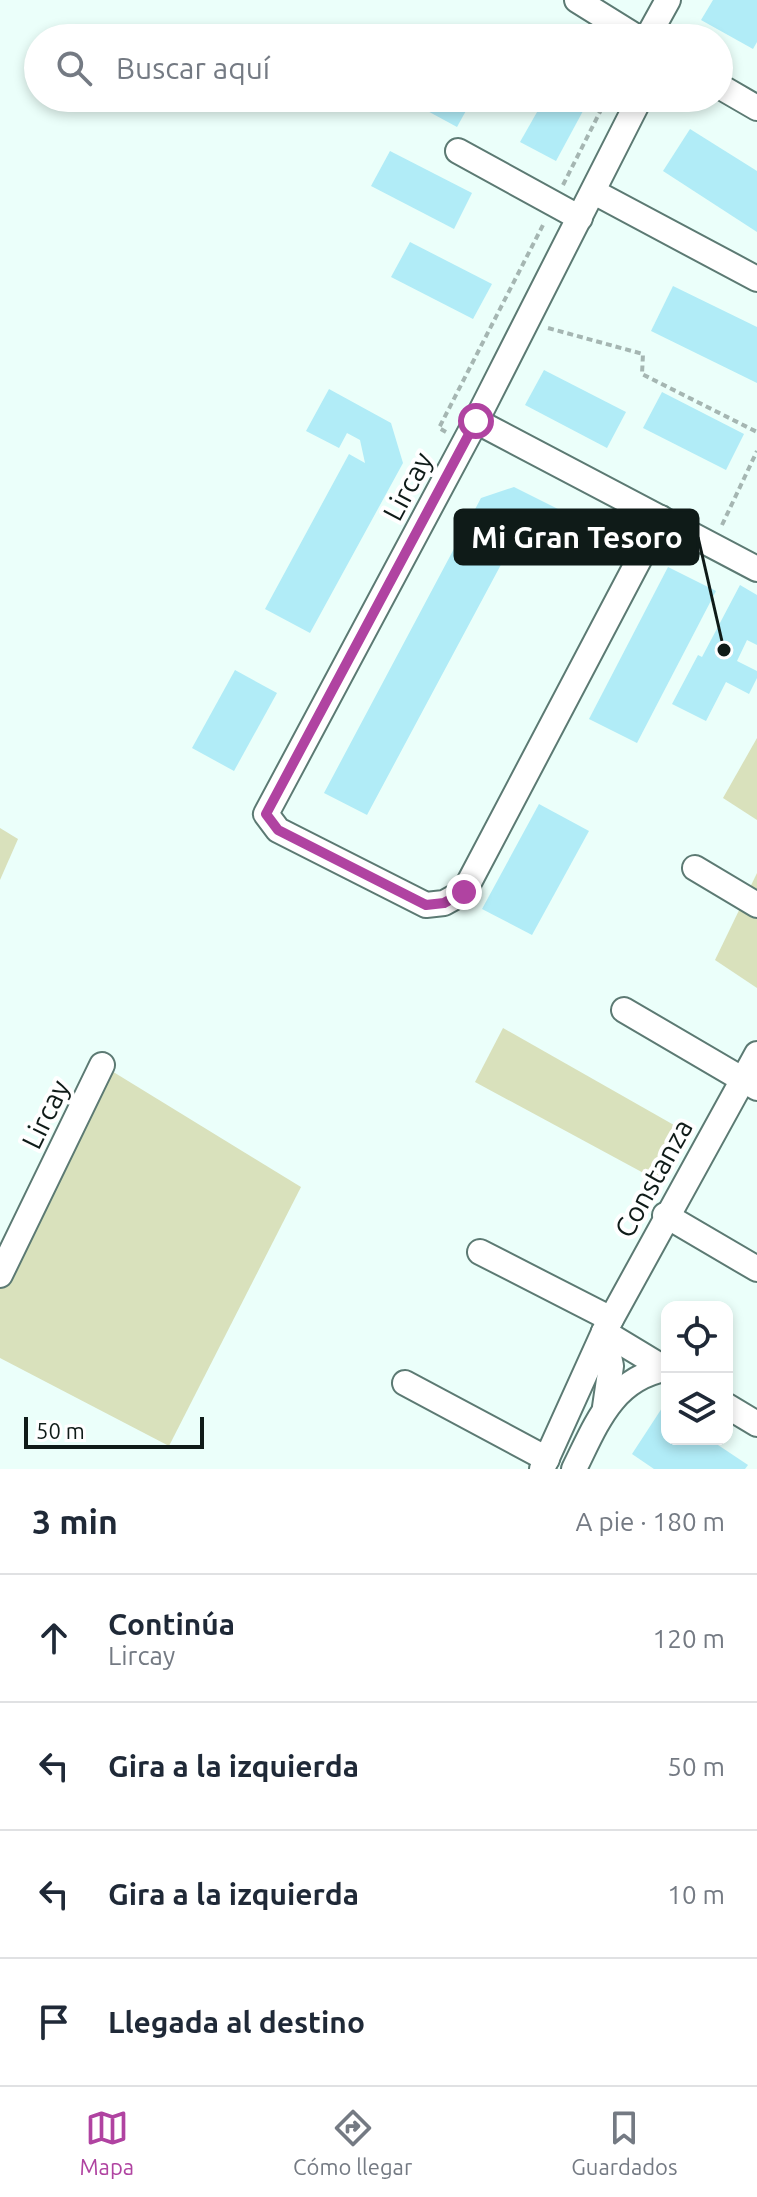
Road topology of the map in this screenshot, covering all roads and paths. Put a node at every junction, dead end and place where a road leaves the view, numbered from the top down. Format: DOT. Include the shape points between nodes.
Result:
graph roads {
  1 [pos="577,0"];
  2 [pos="668,0"];
  3 [pos="616,24"];
  4 [pos="655,24"];
  5 [pos="733,94"];
  6 [pos="757,108"];
  7 [pos="633,112"];
  8 [pos="458,151"];
  9 [pos="594,192"];
  10 [pos="580,218"];
  11 [pos="757,279"];
  12 [pos="527,322"];
  13 [pos="476,421"];
  14 [pos="757,432"];
  15 [pos="757,451"];
  16 [pos="661,518"];
  17 [pos="713,545"];
  18 [pos="757,569"];
  19 [pos="695,868"];
  20 [pos="757,905"];
  21 [pos="624,1010"];
  22 [pos="757,1054"];
  23 [pos="102,1065"];
  24 [pos="749,1084"];
  25 [pos="665,1215"];
  26 [pos="480,1252"];
  27 [pos="757,1269"];
  28 [pos="0,1275"];
  29 [pos="608,1325"];
  30 [pos="661,1365"];
  31 [pos="661,1371"];
  32 [pos="405,1383"];
  33 [pos="605,1409"];
  34 [pos="733,1410"];
  35 [pos="757,1424"];
  36 [pos="544,1464"];
  37 [pos="574,1469"];
  1 -- 3 [label="street"];
  2 -- 4 [label="street"];
  5 -- 6 [label="street"];
  7 -- 9 [label="street, Lircay"];
  8 -- 10 [label="street"];
  9 -- 10 [label="street, Lircay"];
  9 -- 11 [label="street"];
  10 -- 12 [label="street, Lircay"];
  12 -- 13 [label="street, Lircay"];
  12 -- 14 [label="path" via="643,354 642,374"];
  13 -- 16 [label="street"];
  13 -- 16 [label="street, Lircay" via="266,814 278,830 426,905 464,892"];
  15 -- 17 [label="path"];
  16 -- 17 [label="street"];
  17 -- 18 [label="street"];
  19 -- 20 [label="street"];
  21 -- 24 [label="street"];
  22 -- 24 [label="street, Constanza"];
  23 -- 28 [label="street, Lircay"];
  24 -- 25 [label="street, Constanza"];
  25 -- 27 [label="street"];
  25 -- 29 [label="street, Constanza"];
  26 -- 29 [label="street"];
  29 -- 30 [label="street"];
  29 -- 33 [label="street" via="611,1366"];
  29 -- 36 [label="street, Constanza"];
  31 -- 33 [label="street" via="630,1381"];
  32 -- 36 [label="street"];
  33 -- 37 [label="street"];
  34 -- 35 [label="street"];
}
